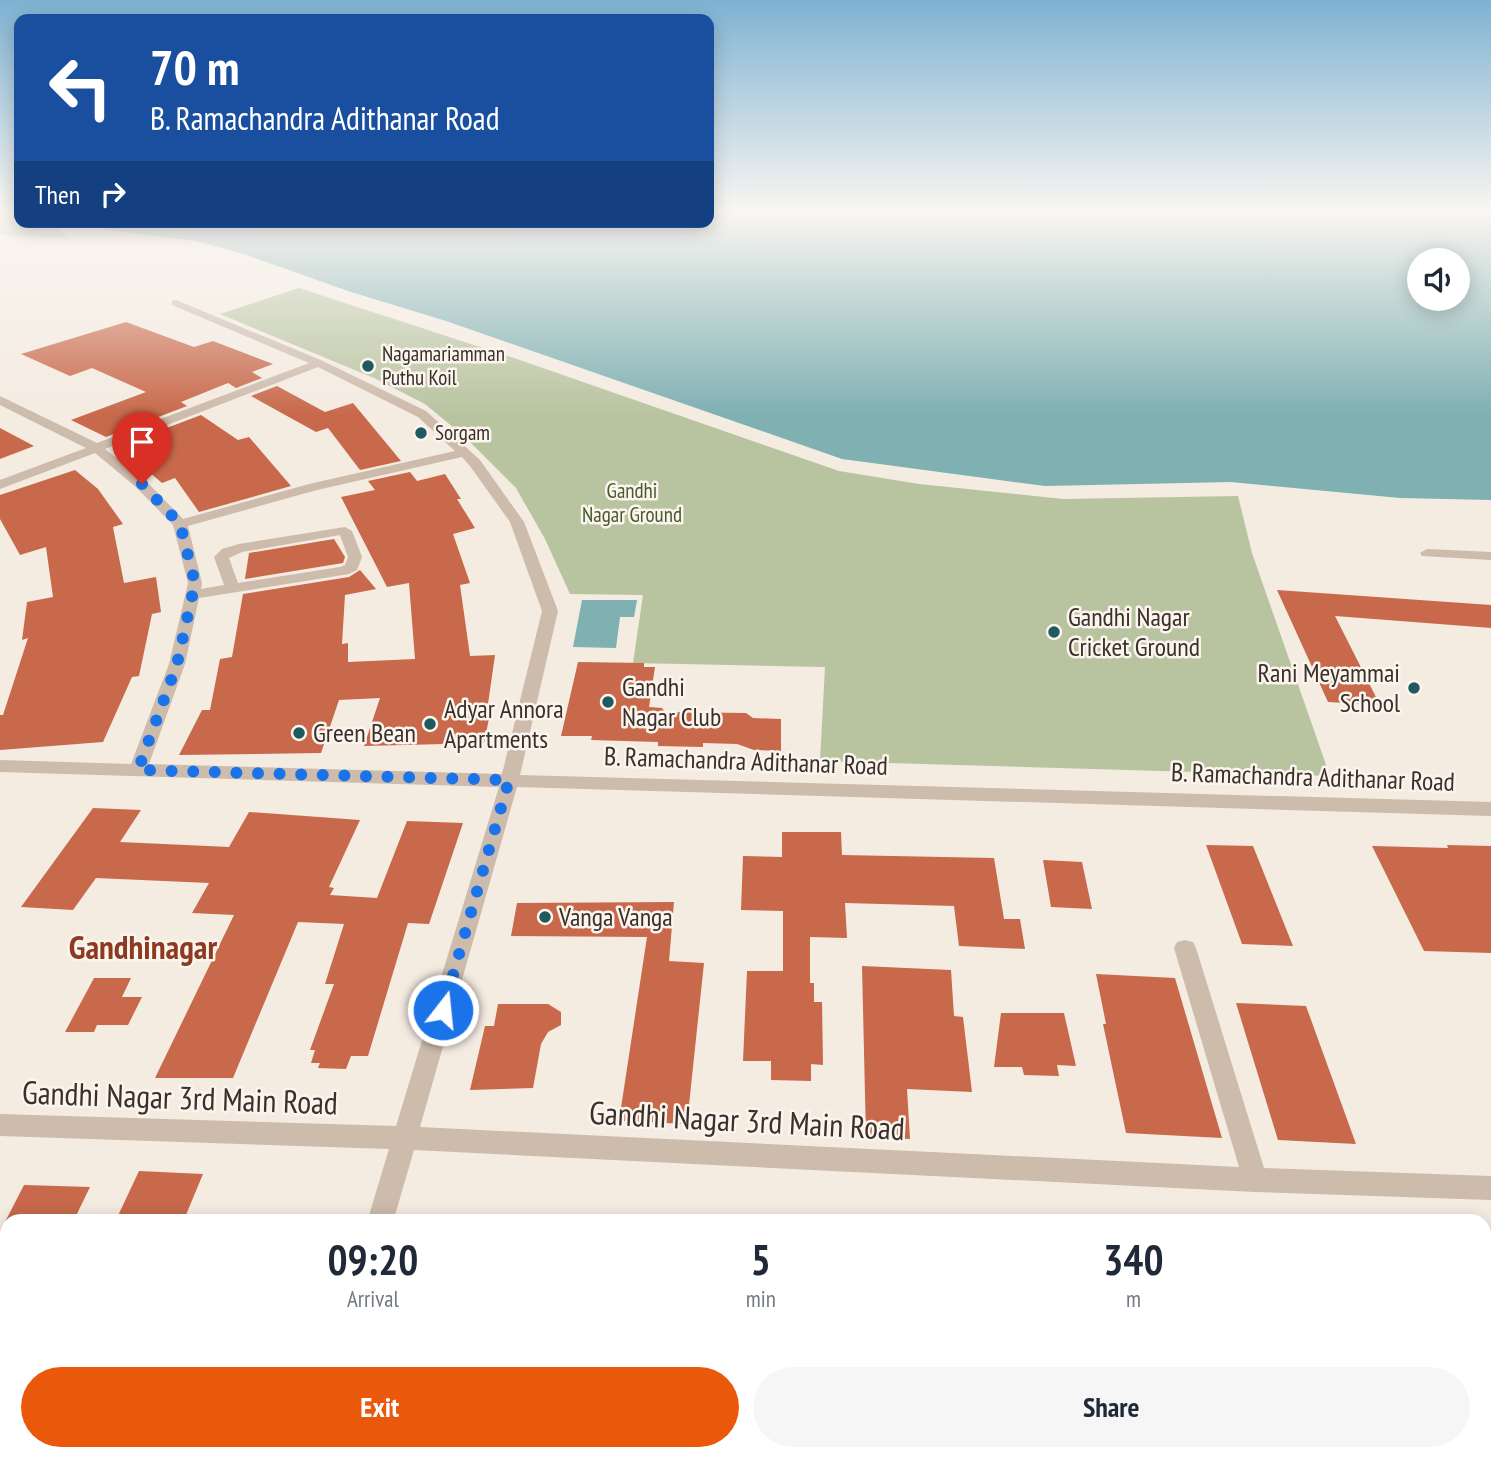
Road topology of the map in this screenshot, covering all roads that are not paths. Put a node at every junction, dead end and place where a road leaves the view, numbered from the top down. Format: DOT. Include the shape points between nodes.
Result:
graph roads {
  1 [pos="176,303"];
  2 [pos="319,363"];
  3 [pos="0,400"];
  4 [pos="95,447"];
  5 [pos="464,453"];
  6 [pos="0,485"];
  7 [pos="180,524"];
  8 [pos="1427,553"];
  9 [pos="1491,556"];
  10 [pos="233,589"];
  11 [pos="192,595"];
  12 [pos="0,766"];
  13 [pos="138,770"];
  14 [pos="509,780"];
  15 [pos="1491,808"];
  16 [pos="1185,948"];
  17 [pos="0,1125"];
  18 [pos="406,1138"];
  19 [pos="1255,1180"];
  20 [pos="1491,1188"];
  21 [pos="382,1214"];
  1 -- 2 [label="street"];
  2 -- 4 [label="street"];
  2 -- 5 [label="street" via="422,414"];
  3 -- 4 [label="street"];
  4 -- 6 [label="street"];
  4 -- 7 [label="street" via="142,484"];
  5 -- 7 [label="street"];
  5 -- 14 [label="street" via="517,522 550,611"];
  7 -- 11 [label="street" via="195,583"];
  8 -- 9 [label="street"];
  10 -- 10 [label="street" via="344,571 352,567 355,557 345,531 239,548 222,557"];
  10 -- 11 [label="street"];
  11 -- 13 [label="street" via="177,664"];
  12 -- 13 [label="street, B. Ramachandra Adithanar Road"];
  13 -- 14 [label="street, B. Ramachandra Adithanar Road"];
  14 -- 15 [label="street, B. Ramachandra Adithanar Road"];
  14 -- 18 [label="street"];
  16 -- 19 [label="street"];
  17 -- 18 [label="street, Gandhi Nagar 3rd Main Road"];
  18 -- 19 [label="street, Gandhi Nagar 3rd Main Road"];
  18 -- 21 [label="street"];
  19 -- 20 [label="street, Gandhi Nagar 3rd Main Road"];
}
